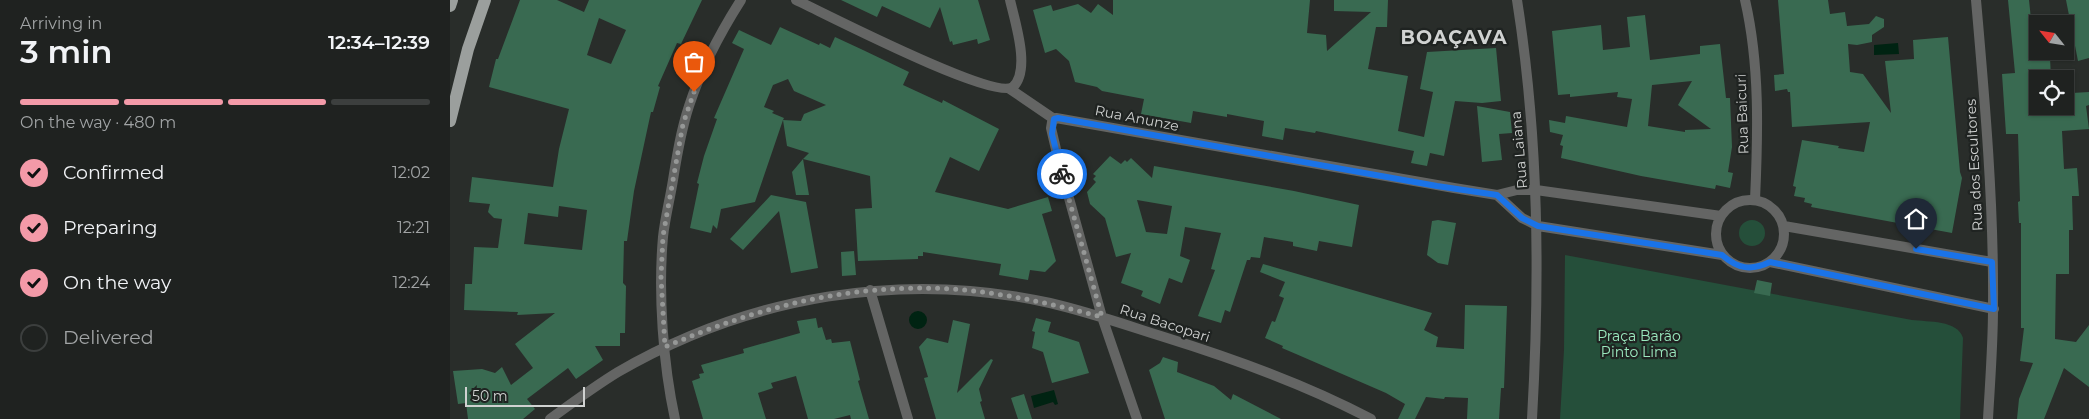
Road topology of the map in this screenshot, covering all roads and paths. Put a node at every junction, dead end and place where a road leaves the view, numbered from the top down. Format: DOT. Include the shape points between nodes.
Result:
graph roads {
  1 [pos="452,0"];
  2 [pos="485,0"];
  3 [pos="741,0"];
  4 [pos="796,0"];
  5 [pos="1010,0"];
  6 [pos="1517,0"];
  7 [pos="1745,0"];
  8 [pos="1753,0"];
  9 [pos="1976,0"];
  10 [pos="450,6"];
  11 [pos="1751,27"];
  12 [pos="1010,89"];
  13 [pos="1054,119"];
  14 [pos="450,121"];
  15 [pos="1536,190"];
  16 [pos="1497,195"];
  17 [pos="1755,200"];
  18 [pos="1721,216"];
  19 [pos="1538,226"];
  20 [pos="1784,226"];
  21 [pos="1722,255"];
  22 [pos="1770,262"];
  23 [pos="1992,262"];
  24 [pos="870,290"];
  25 [pos="1994,309"];
  26 [pos="1102,317"];
  27 [pos="665,347"];
  28 [pos="550,419"];
  29 [pos="675,419"];
  30 [pos="908,419"];
  31 [pos="1137,419"];
  32 [pos="1371,419"];
  33 [pos="1532,419"];
  34 [pos="1988,419"];
  1 -- 10 [label="main road"];
  2 -- 14 [label="main road" via="468,49"];
  3 -- 27 [label="street" via="705,66 683,124 663,236 661,277"];
  4 -- 12 [label="street" via="969,80"];
  5 -- 12 [label="street" via="1022,73"];
  6 -- 15 [label="street, Rua Laiana"];
  7 -- 11 [label="street, Rua Baicuri"];
  8 -- 11 [label="street, Rua Baicuri"];
  9 -- 23 [label="street, Rua dos Escultores" via="1988,136"];
  11 -- 17 [label="street, Rua Baicuri" via="1758,150"];
  12 -- 13 [label="street"];
  13 -- 16 [label="street, Rua Anunze" via="1066,118"];
  13 -- 26 [label="street" via="1052,134"];
  15 -- 16 [label="street, Rua Anunze"];
  15 -- 18 [label="street"];
  15 -- 19 [label="street, Rua Laiana"];
  16 -- 19 [label="street" via="1522,218"];
  17 -- 18 [label="street" via="1730,206"];
  17 -- 20 [label="street" via="1768,205"];
  18 -- 21 [label="street" via="1716,229"];
  19 -- 21 [label="street"];
  19 -- 33 [label="street, Rua Laiana"];
  20 -- 22 [label="street" via="1780,252"];
  20 -- 23 [label="street"];
  21 -- 22 [label="street" via="1732,264 1745,268 1758,268"];
  22 -- 25 [label="street"];
  23 -- 25 [label="street, Rua dos Escultores"];
  24 -- 26 [label="street, Rua Bacopari" via="952,289 988,293 1049,303"];
  24 -- 27 [label="street, Rua Bacopari" via="755,313"];
  24 -- 30 [label="street"];
  25 -- 34 [label="street, Rua dos Escultores"];
  26 -- 31 [label="street"];
  26 -- 32 [label="street, Rua Bacopari" via="1241,362"];
  27 -- 28 [label="street, Rua Bacopari" via="618,372"];
  27 -- 29 [label="street" via="668,387"];
}
